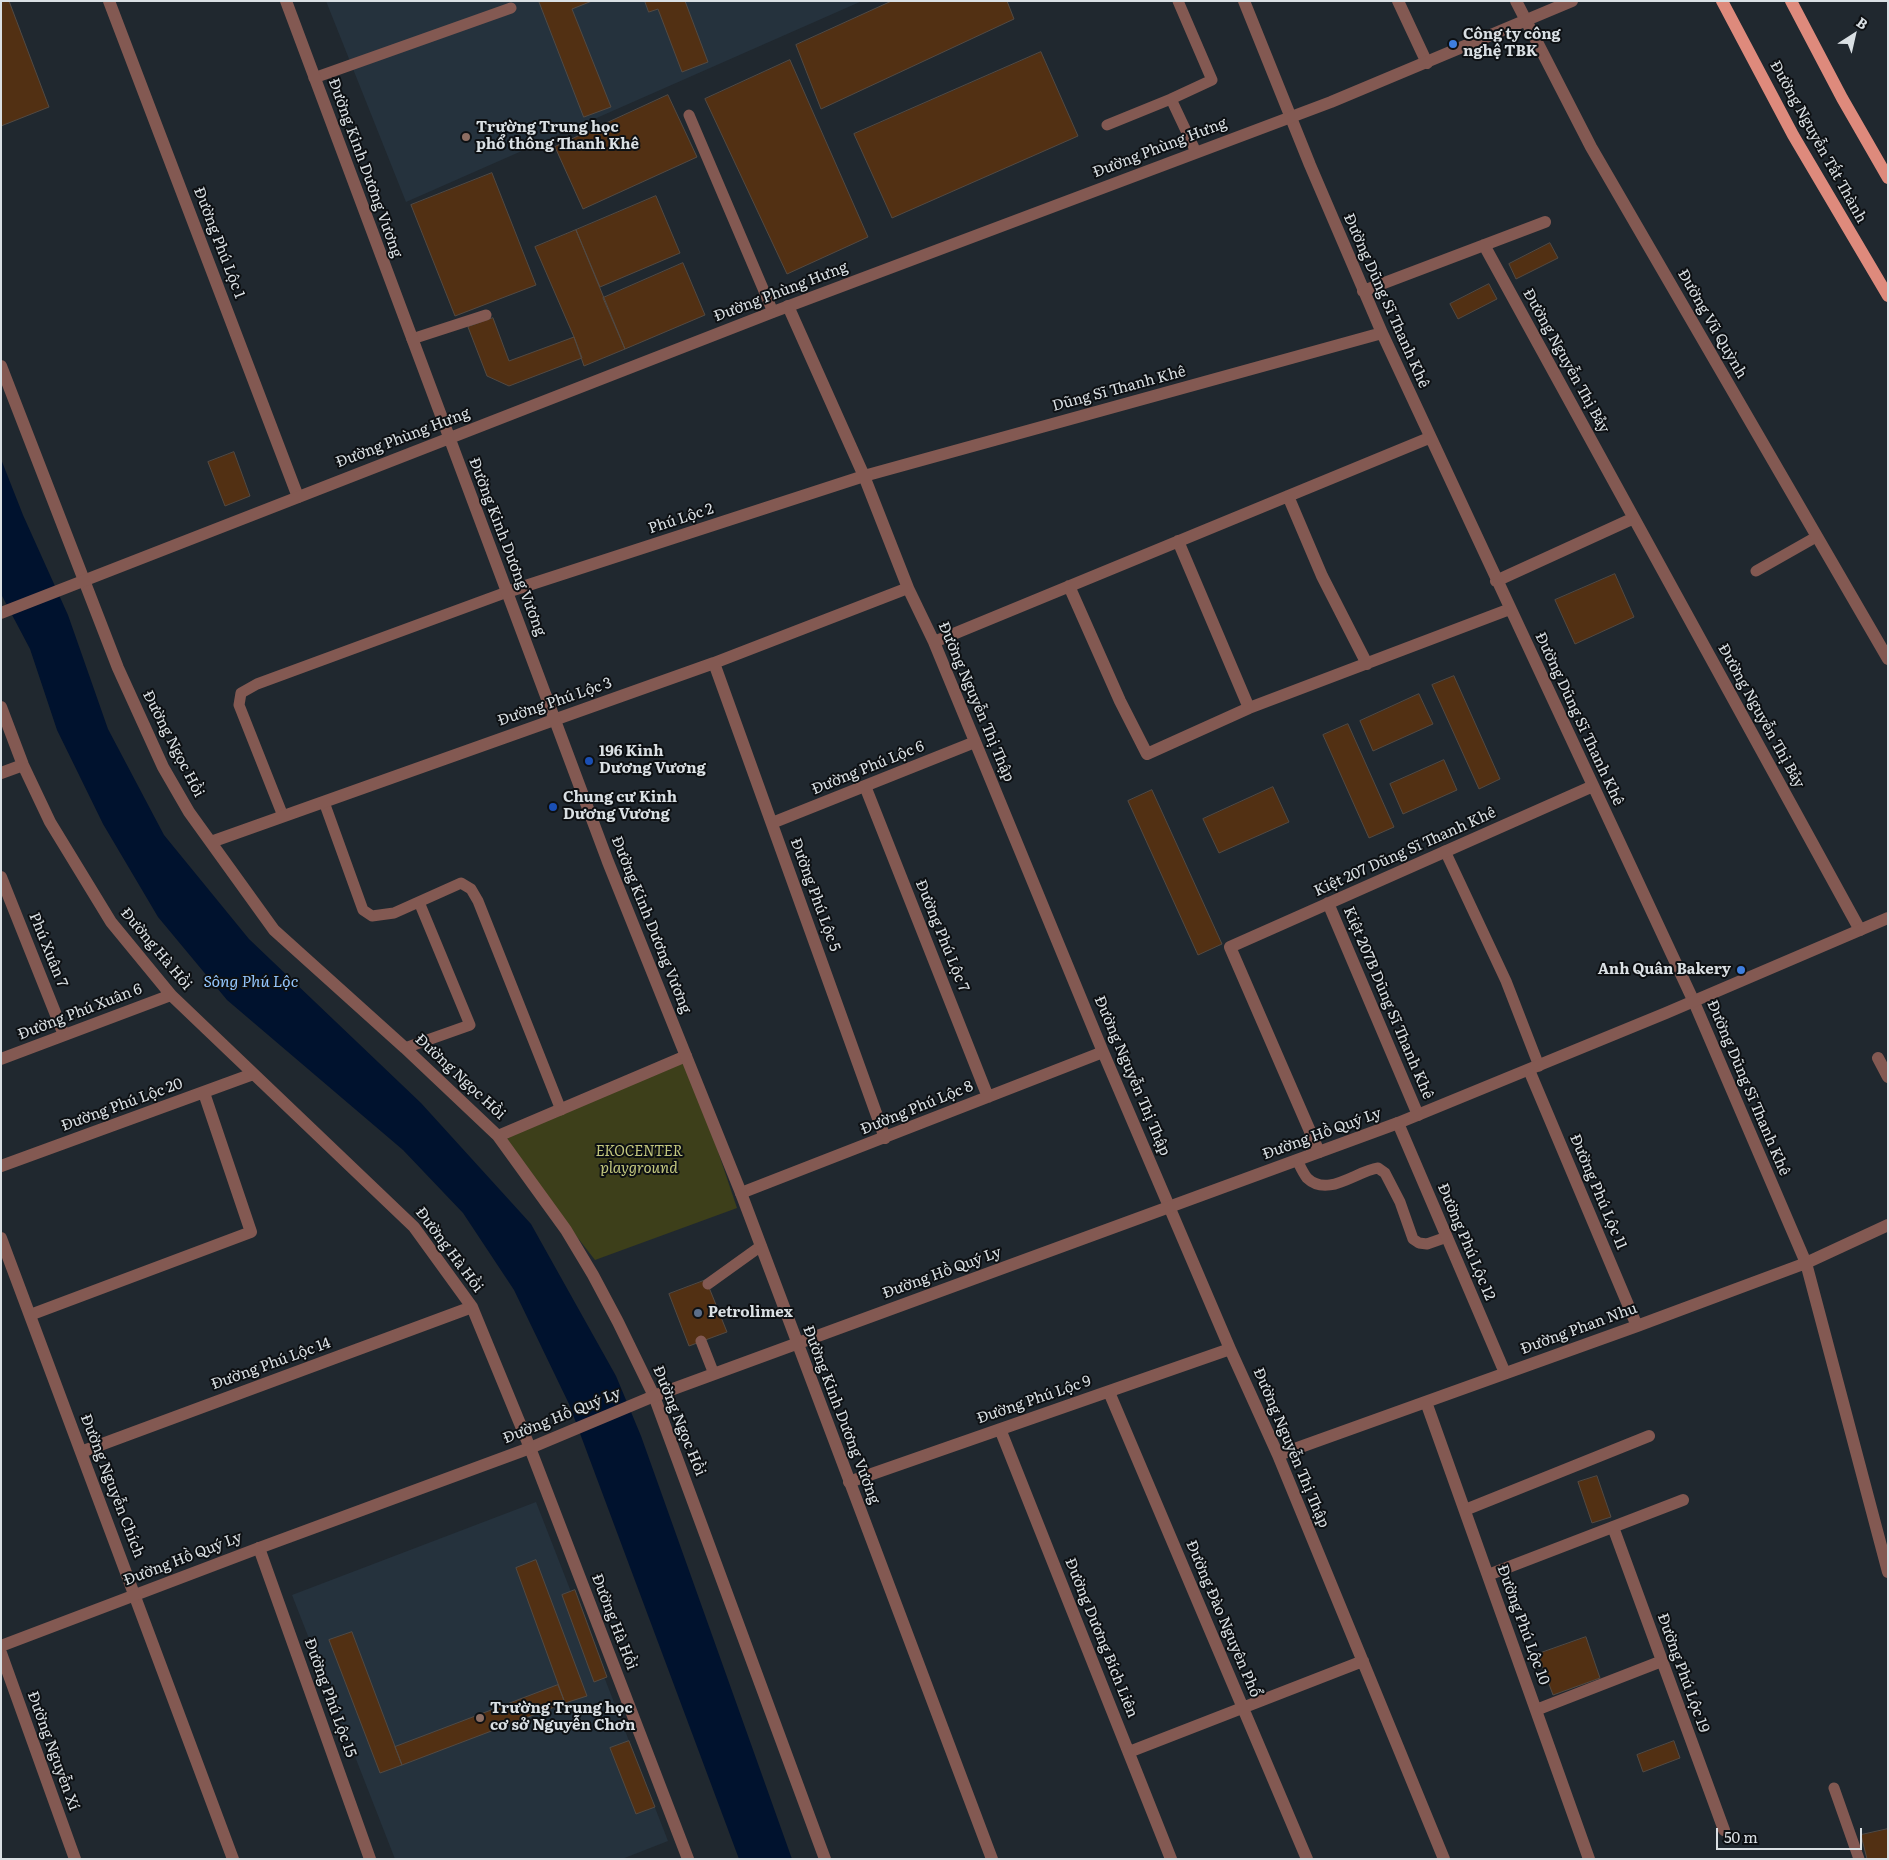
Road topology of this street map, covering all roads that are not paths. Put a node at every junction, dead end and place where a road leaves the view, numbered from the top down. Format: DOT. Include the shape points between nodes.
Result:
graph roads {
  1 [pos="109,1"];
  2 [pos="286,1"];
  3 [pos="1178,1"];
  4 [pos="1244,1"];
  5 [pos="1398,1"];
  6 [pos="1516,1"];
  7 [pos="1572,1"];
  8 [pos="1722,1"];
  9 [pos="1791,1"];
  10 [pos="511,8"];
  11 [pos="1526,22"];
  12 [pos="1427,63"];
  13 [pos="314,78"];
  14 [pos="1171,99"];
  15 [pos="690,116"];
  16 [pos="1291,117"];
  17 [pos="1107,125"];
  18 [pos="1196,152"];
  19 [pos="1888,178"];
  20 [pos="1545,222"];
  21 [pos="1484,245"];
  22 [pos="1363,291"];
  23 [pos="1888,296"];
  24 [pos="788,306"];
  25 [pos="773,312"];
  26 [pos="486,315"];
  27 [pos="1382,333"];
  28 [pos="412,339"];
  29 [pos="1,366"];
  30 [pos="449,438"];
  31 [pos="1429,438"];
  32 [pos="864,476"];
  33 [pos="1288,496"];
  34 [pos="298,497"];
  35 [pos="1634,518"];
  36 [pos="1816,537"];
  37 [pos="1178,541"];
  38 [pos="1756,570"];
  39 [pos="83,581"];
  40 [pos="1496,581"];
  41 [pos="1069,586"];
  42 [pos="908,588"];
  43 [pos="507,592"];
  44 [pos="1510,609"];
  45 [pos="1,612"];
  46 [pos="934,642"];
  47 [pos="1888,659"];
  48 [pos="714,663"];
  49 [pos="1367,664"];
  50 [pos="1,707"];
  51 [pos="1249,708"];
  52 [pos="555,720"];
  53 [pos="975,742"];
  54 [pos="23,765"];
  55 [pos="1,773"];
  56 [pos="865,786"];
  57 [pos="1592,786"];
  58 [pos="324,802"];
  59 [pos="283,816"];
  60 [pos="772,823"];
  61 [pos="211,842"];
  62 [pos="1445,852"];
  63 [pos="1,877"];
  64 [pos="419,902"];
  65 [pos="1328,904"];
  66 [pos="1888,918"];
  67 [pos="1860,930"];
  68 [pos="171,995"];
  69 [pos="1694,1002"];
  70 [pos="64,1035"];
  71 [pos="405,1048"];
  72 [pos="1103,1052"];
  73 [pos="686,1056"];
  74 [pos="1878,1058"];
  75 [pos="1,1059"];
  76 [pos="1534,1068"];
  77 [pos="253,1074"];
  78 [pos="1888,1077"];
  79 [pos="204,1093"];
  80 [pos="988,1097"];
  81 [pos="561,1110"];
  82 [pos="1418,1115"];
  83 [pos="1398,1123"];
  84 [pos="498,1136"];
  85 [pos="885,1138"];
  86 [pos="1319,1152"];
  87 [pos="1297,1160"];
  88 [pos="1,1166"];
  89 [pos="741,1193"];
  90 [pos="1170,1207"];
  91 [pos="1888,1225"];
  92 [pos="1446,1237"];
  93 [pos="1,1238"];
  94 [pos="761,1246"];
  95 [pos="1806,1263"];
  96 [pos="708,1284"];
  97 [pos="472,1307"];
  98 [pos="30,1315"];
  99 [pos="1637,1326"];
  100 [pos="701,1341"];
  101 [pos="797,1343"];
  102 [pos="1230,1349"];
  103 [pos="1504,1373"];
  104 [pos="714,1374"];
  105 [pos="1109,1392"];
  106 [pos="654,1396"];
  107 [pos="1426,1402"];
  108 [pos="1000,1429"];
  109 [pos="1650,1436"];
  110 [pos="530,1448"];
  111 [pos="81,1452"];
  112 [pos="1278,1455"];
  113 [pos="849,1482"];
  114 [pos="1683,1500"];
  115 [pos="1465,1510"];
  116 [pos="1613,1527"];
  117 [pos="258,1548"];
  118 [pos="1888,1572"];
  119 [pos="1488,1575"];
  120 [pos="135,1594"];
  121 [pos="1,1646"];
  122 [pos="1,1653"];
  123 [pos="1363,1661"];
  124 [pos="1662,1661"];
  125 [pos="1243,1708"];
  126 [pos="1536,1710"];
  127 [pos="1129,1752"];
  128 [pos="1834,1788"];
  129 [pos="1724,1830"];
  130 [pos="75,1859"];
  131 [pos="233,1859"];
  132 [pos="370,1859"];
  133 [pos="688,1859"];
  134 [pos="826,1859"];
  135 [pos="992,1859"];
  136 [pos="1171,1859"];
  137 [pos="1307,1859"];
  138 [pos="1444,1859"];
  139 [pos="1589,1859"];
  140 [pos="1859,1859"];
  1 -- 34 [label="street, Đường Phú Lộc 1"];
  2 -- 13 [label="street, Đường Kinh Dương Vương"];
  3 -- 14 [label="lane" via="1212,80"];
  4 -- 16 [label="street, Đường Dũng Sĩ Thanh Khê"];
  5 -- 12 [label="street"];
  6 -- 11 [label="street, Đường Vũ Quỳnh"];
  7 -- 11 [label="street, Đường Phùng Hưng"];
  8 -- 23 [label="main road, Đường Nguyễn Tất Thành" via="1793,135"];
  9 -- 19 [label="main road"];
  10 -- 13 [label="lane"];
  11 -- 12 [label="street, Đường Phùng Hưng"];
  11 -- 36 [label="street, Đường Vũ Quỳnh" via="1591,147"];
  12 -- 16 [label="street, Đường Phùng Hưng"];
  13 -- 28 [label="street, Đường Kinh Dương Vương"];
  14 -- 17 [label="lane"];
  14 -- 18 [label="lane"];
  15 -- 25 [label="lane"];
  16 -- 18 [label="street, Đường Phùng Hưng"];
  16 -- 22 [label="street, Đường Dũng Sĩ Thanh Khê"];
  18 -- 24 [label="street, Đường Phùng Hưng"];
  20 -- 21 [label="street"];
  21 -- 22 [label="street"];
  21 -- 35 [label="street, Đường Nguyễn Thị Bảy"];
  22 -- 27 [label="street, Đường Dũng Sĩ Thanh Khê"];
  24 -- 25 [label="street, Đường Phùng Hưng"];
  24 -- 32 [label="street, Đường Nguyễn Thị Thập"];
  25 -- 30 [label="street, Đường Phùng Hưng"];
  26 -- 28 [label="lane"];
  27 -- 31 [label="street, Đường Dũng Sĩ Thanh Khê"];
  27 -- 32 [label="street, Dũng Sĩ Thanh Khê"];
  28 -- 30 [label="street, Đường Kinh Dương Vương"];
  29 -- 39 [label="street, Đường Ngọc Hồi"];
  30 -- 34 [label="street, Đường Phùng Hưng"];
  30 -- 43 [label="street, Đường Kinh Dương Vương"];
  31 -- 33 [label="street"];
  31 -- 40 [label="street, Đường Dũng Sĩ Thanh Khê"];
  32 -- 42 [label="street, Đường Nguyễn Thị Thập"];
  32 -- 43 [label="street, Phú Lộc 2"];
  33 -- 37 [label="street"];
  33 -- 49 [label="street" via="1322,576"];
  34 -- 39 [label="street, Đường Phùng Hưng"];
  35 -- 40 [label="street"];
  35 -- 67 [label="street, Đường Nguyễn Thị Bảy"];
  36 -- 38 [label="lane"];
  36 -- 47 [label="street, Đường Vũ Quỳnh"];
  37 -- 41 [label="street"];
  37 -- 51 [label="street"];
  39 -- 45 [label="street, Đường Phùng Hưng"];
  39 -- 61 [label="street, Đường Ngọc Hồi" via="163,767"];
  40 -- 44 [label="street, Đường Dũng Sĩ Thanh Khê"];
  41 -- 46 [label="street"];
  41 -- 51 [label="street" via="1147,754"];
  42 -- 46 [label="street, Đường Nguyễn Thị Thập"];
  42 -- 48 [label="street, Đường Phú Lộc 3"];
  43 -- 52 [label="street, Đường Kinh Dương Vương"];
  43 -- 59 [label="lane" via="257,684 241,693 239,705"];
  44 -- 49 [label="street"];
  44 -- 57 [label="street, Đường Dũng Sĩ Thanh Khê"];
  46 -- 53 [label="street, Đường Nguyễn Thị Thập"];
  48 -- 52 [label="street, Đường Phú Lộc 3"];
  48 -- 60 [label="street, Đường Phú Lộc 5"];
  49 -- 51 [label="street"];
  50 -- 54 [label="street, Đường Hà Hồi"];
  52 -- 58 [label="street, Đường Phú Lộc 3"];
  52 -- 73 [label="street, Đường Kinh Dương Vương"];
  53 -- 56 [label="street, Đường Phú Lộc 6"];
  53 -- 72 [label="street, Đường Nguyễn Thị Thập"];
  54 -- 55 [label="street"];
  54 -- 68 [label="street, Đường Hà Hồi" via="50,822 111,922"];
  56 -- 60 [label="street, Đường Phú Lộc 6"];
  56 -- 80 [label="street, Đường Phú Lộc 7"];
  57 -- 62 [label="street, Kiệt 207 Dũng Sĩ Thanh Khê"];
  57 -- 69 [label="street, Đường Dũng Sĩ Thanh Khê"];
  58 -- 59 [label="street, Đường Phú Lộc 3"];
  58 -- 64 [label="lane" via="363,910 372,916 394,913"];
  59 -- 61 [label="street, Đường Phú Lộc 3"];
  60 -- 85 [label="street, Đường Phú Lộc 5"];
  61 -- 71 [label="street, Đường Ngọc Hồi" via="274,930"];
  62 -- 65 [label="street, Kiệt 207 Dũng Sĩ Thanh Khê"];
  62 -- 76 [label="lane" via="1506,981"];
  63 -- 70 [label="street, Phú Xuân 7"];
  64 -- 71 [label="lane" via="470,1025"];
  64 -- 81 [label="lane" via="461,883 471,889"];
  65 -- 82 [label="street, Kiệt 207B Dũng Sĩ Thanh Khê"];
  65 -- 86 [label="street, Kiệt 207 Dũng Sĩ Thanh Khê" via="1230,948"];
  66 -- 67 [label="street, Đường Hồ Quý Ly"];
  67 -- 69 [label="street, Đường Hồ Quý Ly"];
  68 -- 70 [label="street, Đường Phú Xuân 6"];
  68 -- 77 [label="street, Đường Hà Hồi"];
  69 -- 76 [label="street, Đường Hồ Quý Ly"];
  69 -- 95 [label="street, Đường Dũng Sĩ Thanh Khê"];
  70 -- 75 [label="street, Đường Phú Xuân 6"];
  71 -- 84 [label="street, Đường Ngọc Hồi"];
  72 -- 80 [label="street, Đường Phú Lộc 8"];
  72 -- 90 [label="street, Đường Nguyễn Thị Thập"];
  73 -- 81 [label="street"];
  73 -- 89 [label="street, Đường Kinh Dương Vương"];
  74 -- 78 [label="street"];
  76 -- 82 [label="street, Đường Hồ Quý Ly"];
  76 -- 99 [label="street, Đường Phú Lộc 11"];
  77 -- 79 [label="street, Đường Phú Lộc 20"];
  77 -- 97 [label="street, Đường Hà Hồi" via="414,1227"];
  79 -- 88 [label="street, Đường Phú Lộc 20"];
  79 -- 98 [label="street" via="251,1232"];
  80 -- 85 [label="street, Đường Phú Lộc 8"];
  81 -- 84 [label="street"];
  82 -- 83 [label="street, Đường Hồ Quý Ly"];
  83 -- 86 [label="street, Đường Hồ Quý Ly"];
  83 -- 92 [label="street, Đường Phú Lộc 12"];
  84 -- 106 [label="street, Đường Ngọc Hồi" via="566,1230 614,1314"];
  85 -- 89 [label="street, Đường Phú Lộc 8"];
  86 -- 87 [label="street, Đường Hồ Quý Ly"];
  87 -- 90 [label="street, Đường Hồ Quý Ly"];
  87 -- 92 [label="lane" via="1306,1177 1327,1186 1378,1168 1385,1173 1400,1202 1413,1239 1426,1244"];
  89 -- 94 [label="street, Đường Kinh Dương Vương"];
  90 -- 101 [label="street, Đường Hồ Quý Ly"];
  90 -- 102 [label="street, Đường Nguyễn Thị Thập"];
  91 -- 95 [label="street, Đường Phan Nhu"];
  92 -- 103 [label="street, Đường Phú Lộc 12"];
  93 -- 98 [label="street, Đường Nguyễn Chích"];
  94 -- 96 [label="lane"];
  94 -- 101 [label="street, Đường Kinh Dương Vương"];
  95 -- 99 [label="street, Đường Phan Nhu"];
  95 -- 118 [label="street, Đường Dũng Sĩ Thanh Khê"];
  97 -- 110 [label="street, Đường Hà Hồi"];
  97 -- 111 [label="street, Đường Phú Lộc 14"];
  98 -- 111 [label="street, Đường Nguyễn Chích"];
  99 -- 103 [label="street, Đường Phan Nhu"];
  100 -- 104 [label="lane"];
  101 -- 104 [label="street, Đường Hồ Quý Ly"];
  101 -- 113 [label="street, Đường Kinh Dương Vương"];
  102 -- 105 [label="street, Đường Phú Lộc 9"];
  102 -- 112 [label="street, Đường Nguyễn Thị Thập"];
  103 -- 107 [label="street, Đường Phan Nhu"];
  104 -- 106 [label="street, Đường Hồ Quý Ly"];
  105 -- 108 [label="street, Đường Phú Lộc 9"];
  105 -- 125 [label="street, Đường Đào Nguyên Phổ"];
  106 -- 110 [label="street, Đường Hồ Quý Ly"];
  106 -- 134 [label="street, Đường Ngọc Hồi"];
  107 -- 112 [label="street, Đường Phan Nhu"];
  107 -- 115 [label="street, Đường Phú Lộc 10"];
  108 -- 113 [label="street, Đường Phú Lộc 9"];
  108 -- 127 [label="street, Đường Dương Bích Liên"];
  109 -- 115 [label="street"];
  110 -- 117 [label="street, Đường Hồ Quý Ly"];
  110 -- 133 [label="street, Đường Hà Hồi"];
  111 -- 120 [label="street, Đường Nguyễn Chích"];
  112 -- 123 [label="street, Đường Nguyễn Thị Thập"];
  113 -- 135 [label="street, Đường Kinh Dương Vương"];
  114 -- 116 [label="street"];
  115 -- 119 [label="street, Đường Phú Lộc 10"];
  116 -- 119 [label="street"];
  116 -- 124 [label="street, Đường Phú Lộc 19"];
  117 -- 120 [label="street, Đường Hồ Quý Ly"];
  117 -- 132 [label="street, Đường Phú Lộc 15"];
  119 -- 126 [label="street, Đường Phú Lộc 10"];
  120 -- 121 [label="street, Đường Hồ Quý Ly"];
  120 -- 131 [label="street, Đường Nguyễn Chích"];
  122 -- 130 [label="street, Đường Nguyễn Xí"];
  123 -- 125 [label="street"];
  123 -- 138 [label="street, Đường Nguyễn Thị Thập"];
  124 -- 126 [label="street"];
  124 -- 129 [label="street, Đường Phú Lộc 19"];
  125 -- 127 [label="street"];
  125 -- 137 [label="street, Đường Đào Nguyên Phổ"];
  126 -- 139 [label="street, Đường Phú Lộc 10"];
  127 -- 136 [label="street, Đường Dương Bích Liên"];
  128 -- 140 [label="lane"];
}
